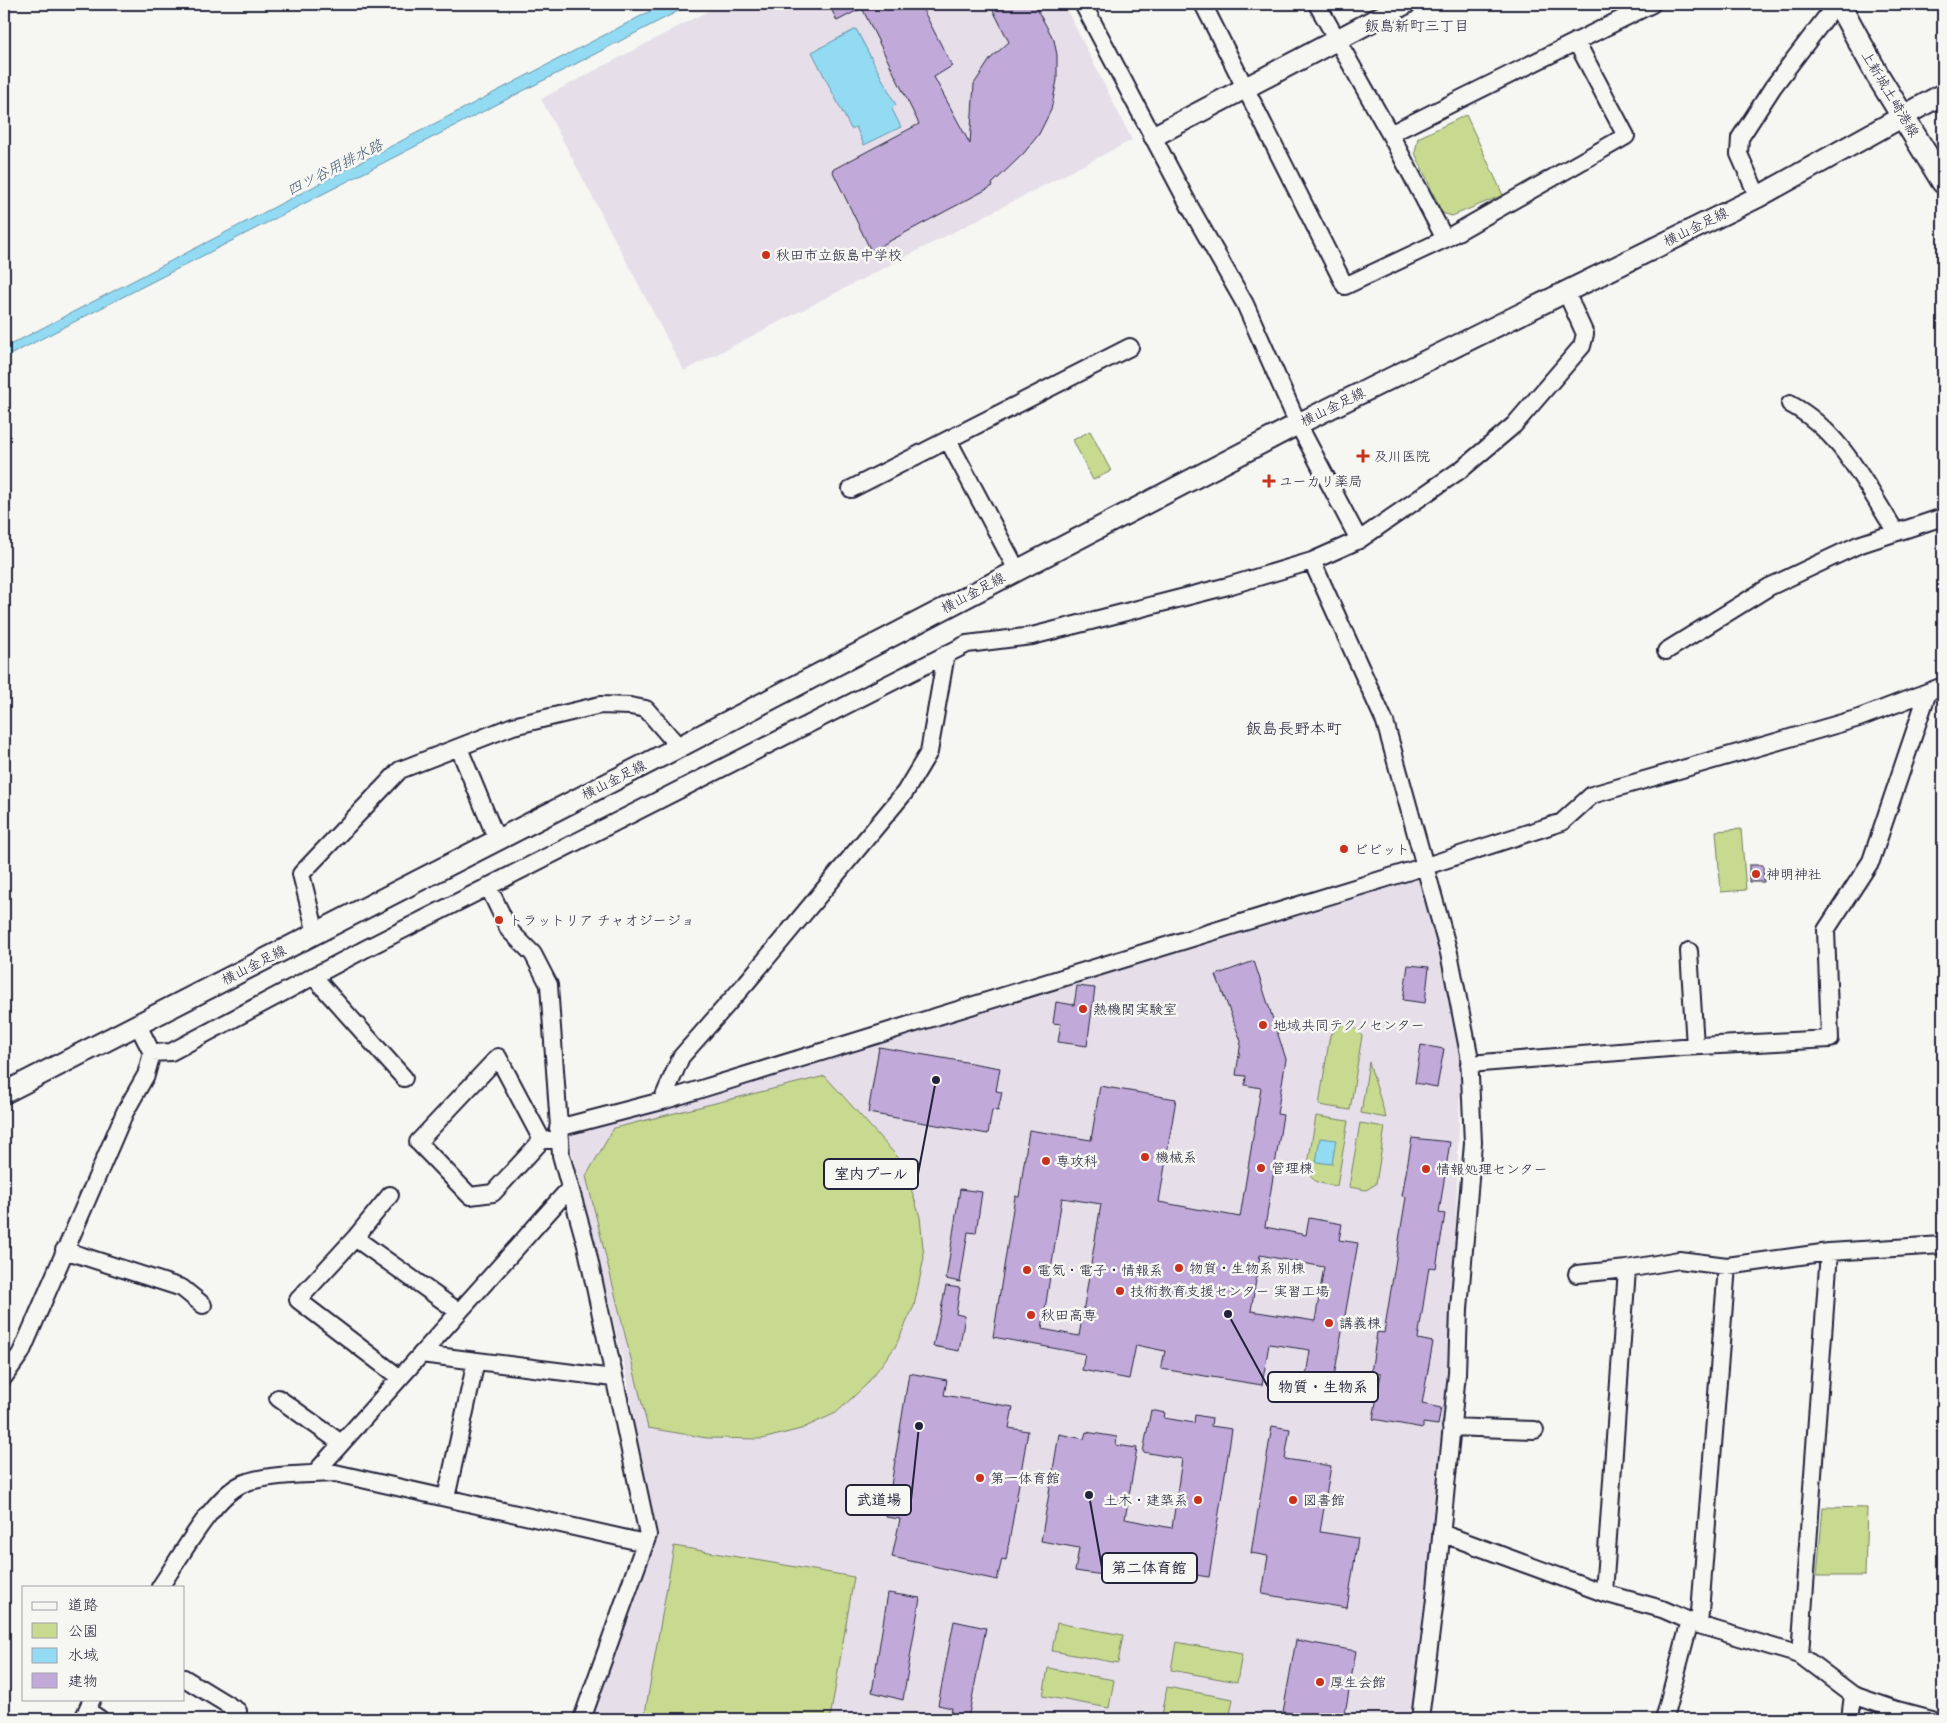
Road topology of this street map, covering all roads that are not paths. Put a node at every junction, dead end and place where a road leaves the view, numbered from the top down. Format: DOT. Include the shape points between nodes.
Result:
graph roads {
  1 [pos="1083,4"];
  2 [pos="1203,4"];
  3 [pos="1317,4"];
  4 [pos="1405,4"];
  5 [pos="1652,4"];
  6 [pos="1837,4"];
  7 [pos="1336,39"];
  8 [pos="1576,41"];
  9 [pos="1245,87"];
  10 [pos="1943,94"];
  11 [pos="1903,116"];
  12 [pos="1390,134"];
  13 [pos="1154,136"];
  14 [pos="1943,182"];
  15 [pos="1758,197"];
  16 [pos="1445,239"];
  17 [pos="1566,292"];
  18 [pos="1130,347"];
  19 [pos="1790,404"];
  20 [pos="1298,424"];
  21 [pos="948,440"];
  22 [pos="851,489"];
  23 [pos="1943,517"];
  24 [pos="1896,532"];
  25 [pos="1359,540"];
  26 [pos="1312,562"];
  27 [pos="1017,570"];
  28 [pos="1666,651"];
  29 [pos="946,654"];
  30 [pos="1936,689"];
  31 [pos="679,747"];
  32 [pos="459,748"];
  33 [pos="497,840"];
  34 [pos="1426,866"];
  35 [pos="488,886"];
  36 [pos="316,933"];
  37 [pos="1688,951"];
  38 [pos="313,976"];
  39 [pos="138,1025"];
  40 [pos="1695,1046"];
  41 [pos="152,1053"];
  42 [pos="1469,1064"];
  43 [pos="404,1078"];
  44 [pos="4,1093"];
  45 [pos="662,1101"];
  46 [pos="559,1134"];
  47 [pos="542,1140"];
  48 [pos="569,1189"];
  49 [pos="390,1195"];
  50 [pos="355,1238"];
  51 [pos="1943,1245"];
  52 [pos="64,1250"];
  53 [pos="1829,1252"];
  54 [pos="1727,1266"];
  55 [pos="1627,1269"];
  56 [pos="1577,1274"];
  57 [pos="203,1305"];
  58 [pos="459,1312"];
  59 [pos="420,1354"];
  60 [pos="476,1361"];
  61 [pos="4,1377"];
  62 [pos="400,1378"];
  63 [pos="613,1378"];
  64 [pos="278,1398"];
  65 [pos="1452,1427"];
  66 [pos="1535,1430"];
  67 [pos="341,1443"];
  68 [pos="314,1474"];
  69 [pos="446,1498"];
  70 [pos="1441,1534"];
  71 [pos="645,1543"];
  72 [pos="161,1586"];
  73 [pos="1604,1593"];
  74 [pos="1694,1623"];
  75 [pos="1800,1655"];
  76 [pos="185,1679"];
  77 [pos="1853,1695"];
  78 [pos="238,1711"];
  79 [pos="582,1719"];
  80 [pos="1420,1719"];
  81 [pos="1664,1719"];
  82 [pos="1850,1719"];
  83 [pos="1931,1719"];
  1 -- 13 [label="street"];
  2 -- 9 [label="street"];
  3 -- 7 [label="street"];
  4 -- 7 [label="street"];
  5 -- 8 [label="street"];
  6 -- 11 [label="main road, 上新城土崎港線"];
  6 -- 15 [label="street" via="1773,87 1740,138 1739,154"];
  7 -- 9 [label="street"];
  7 -- 12 [label="street"];
  8 -- 12 [label="street"];
  8 -- 16 [label="street" via="1626,136"];
  9 -- 13 [label="street"];
  9 -- 16 [label="street" via="1345,286"];
  10 -- 11 [label="street, 横山金足線"];
  11 -- 14 [label="main road, 上新城土崎港線"];
  11 -- 15 [label="street, 横山金足線"];
  12 -- 16 [label="street"];
  13 -- 20 [label="street" via="1245,304"];
  15 -- 17 [label="street, 横山金足線"];
  17 -- 20 [label="street, 横山金足線"];
  17 -- 25 [label="street" via="1585,334 1582,346 1514,424 1463,468"];
  18 -- 21 [label="street"];
  19 -- 24 [label="street" via="1802,410 1838,441"];
  20 -- 25 [label="street"];
  20 -- 27 [label="street, 横山金足線"];
  21 -- 22 [label="street"];
  21 -- 27 [label="street"];
  23 -- 24 [label="street"];
  24 -- 28 [label="street" via="1858,545 1769,587"];
  25 -- 26 [label="street"];
  26 -- 29 [label="street" via="1032,636 966,644"];
  26 -- 34 [label="street" via="1385,722"];
  27 -- 31 [label="street, 横山金足線"];
  29 -- 35 [label="street"];
  29 -- 45 [label="street" via="929,752 905,792 681,1057"];
  30 -- 34 [label="street" via="1859,718 1592,795 1562,822"];
  30 -- 40 [label="street" via="1871,861 1826,930 1830,1040"];
  31 -- 32 [label="street" via="646,709 600,705 513,726"];
  31 -- 33 [label="street, 横山金足線"];
  32 -- 33 [label="street"];
  32 -- 36 [label="street" via="400,770 301,874"];
  33 -- 36 [label="street, 横山金足線"];
  34 -- 42 [label="street" via="1462,1011"];
  34 -- 45 [label="street"];
  35 -- 38 [label="street"];
  35 -- 46 [label="street" via="509,930 533,954 549,985"];
  36 -- 39 [label="street, 横山金足線"];
  37 -- 40 [label="street"];
  38 -- 41 [label="street" via="171,1052"];
  38 -- 43 [label="street"];
  39 -- 41 [label="street"];
  39 -- 44 [label="street, 横山金足線"];
  40 -- 42 [label="street"];
  41 -- 52 [label="street" via="146,1075 125,1112"];
  42 -- 65 [label="street" via="1473,1143"];
  45 -- 46 [label="street"];
  46 -- 47 [label="street"];
  46 -- 48 [label="street"];
  47 -- 47 [label="street" via="498,1057 418,1142 470,1196 493,1194"];
  48 -- 58 [label="street"];
  48 -- 63 [label="street" via="586,1245"];
  49 -- 50 [label="street"];
  50 -- 58 [label="street"];
  50 -- 62 [label="street" via="298,1300"];
  51 -- 53 [label="street"];
  52 -- 57 [label="street" via="182,1288"];
  52 -- 61 [label="street" via="21,1353"];
  53 -- 54 [label="street"];
  53 -- 75 [label="street"];
  54 -- 55 [label="street" via="1678,1260"];
  54 -- 74 [label="street"];
  55 -- 56 [label="street"];
  55 -- 73 [label="street"];
  58 -- 59 [label="street"];
  59 -- 60 [label="street"];
  59 -- 62 [label="street"];
  60 -- 63 [label="street"];
  60 -- 69 [label="street"];
  62 -- 67 [label="street"];
  63 -- 71 [label="street" via="648,1536"];
  64 -- 67 [label="street"];
  65 -- 66 [label="street"];
  65 -- 70 [label="street"];
  67 -- 68 [label="street"];
  68 -- 69 [label="street" via="335,1473"];
  68 -- 72 [label="street" via="292,1474 242,1484 224,1495"];
  69 -- 71 [label="street"];
  70 -- 73 [label="street"];
  70 -- 80 [label="street"];
  71 -- 79 [label="street"];
  73 -- 74 [label="street" via="1662,1609"];
  74 -- 75 [label="street"];
  74 -- 81 [label="street"];
  75 -- 77 [label="street"];
  76 -- 78 [label="street"];
  77 -- 82 [label="street"];
  77 -- 83 [label="street"];
}
